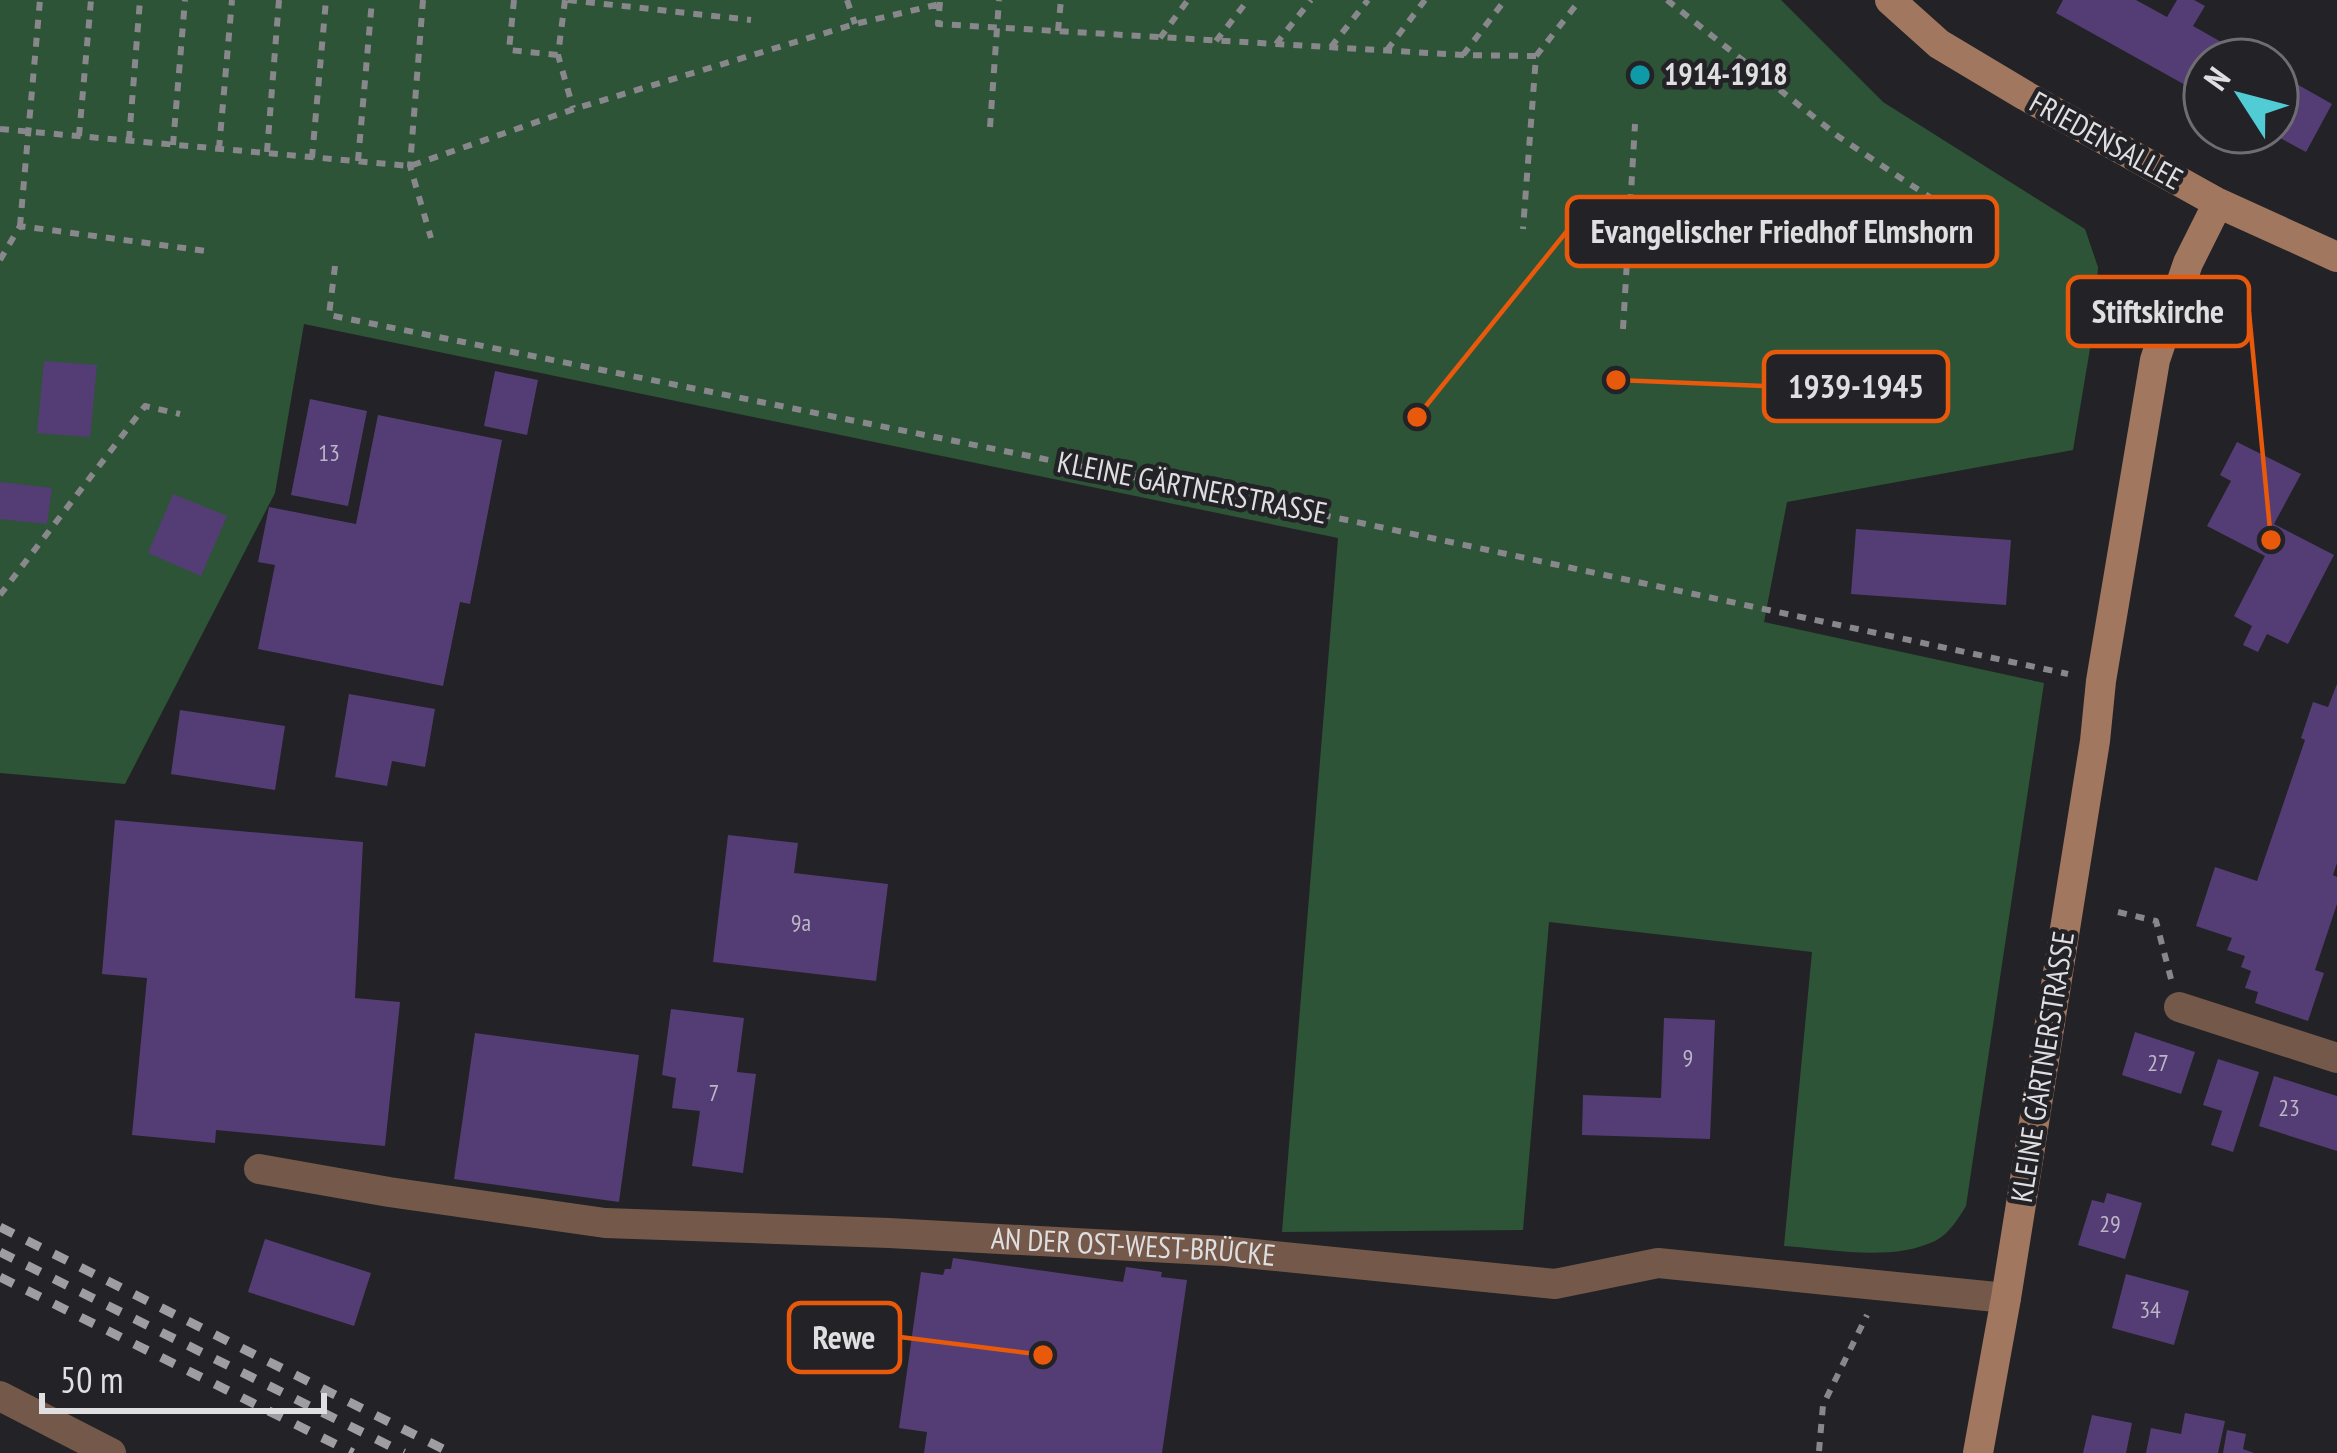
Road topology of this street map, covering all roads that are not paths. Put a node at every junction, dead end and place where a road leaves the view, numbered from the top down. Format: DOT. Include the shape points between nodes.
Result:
graph roads {
  1 [pos="1890,0"];
  2 [pos="2218,203"];
  3 [pos="2337,257"];
  4 [pos="2179,1007"];
  5 [pos="2337,1058"];
  6 [pos="259,1169"];
  7 [pos="2006,1298"];
  8 [pos="0,1396"];
  9 [pos="111,1453"];
  10 [pos="1978,1453"];
  1 -- 2 [label="main road, FRIEDENSALLEE" via="1939,44"];
  2 -- 3 [label="main road, FRIEDENSALLEE"];
  2 -- 7 [label="main road, KLEINE GÄRTNERSTRASSE" via="2155,361"];
  4 -- 5 [label="street"];
  6 -- 7 [label="street, AN DER OST-WEST-BRÜCKE" via="605,1223 1225,1251 1556,1284 1658,1264"];
  7 -- 10 [label="main road, KLEINE GÄRTNERSTRASSE"];
  8 -- 9 [label="street"];
}
